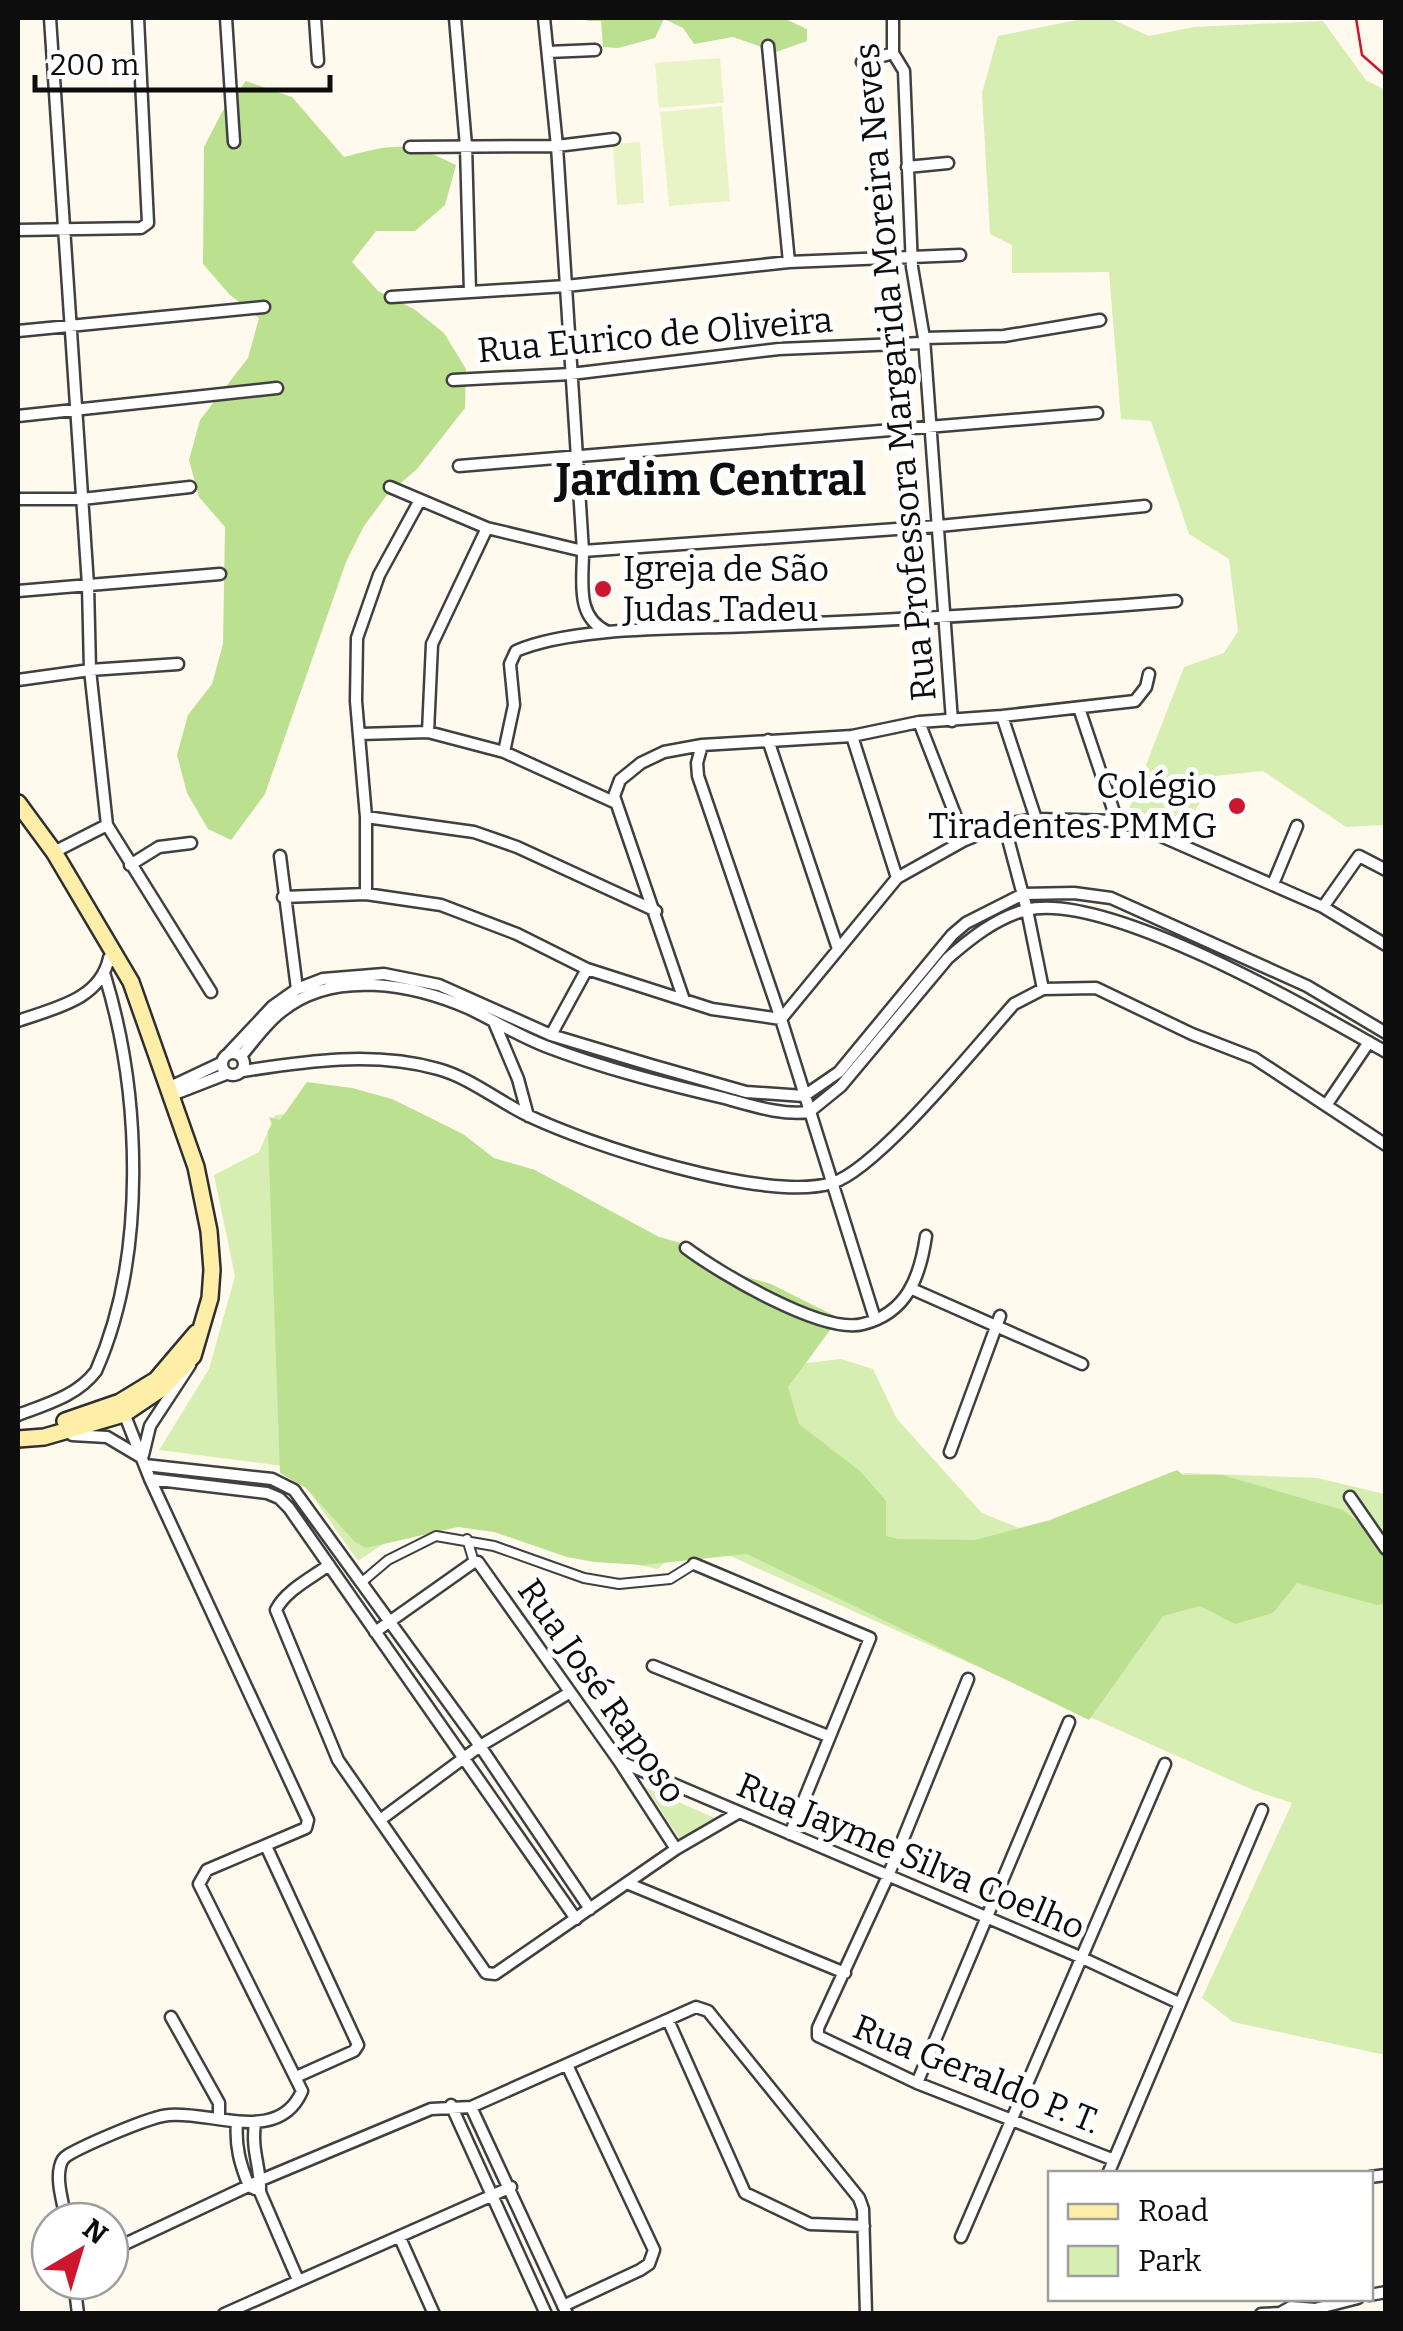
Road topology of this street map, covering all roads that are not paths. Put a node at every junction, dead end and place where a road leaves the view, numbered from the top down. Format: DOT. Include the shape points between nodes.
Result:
graph roads {
  1 [pos="50,18"];
  2 [pos="138,18"];
  3 [pos="226,18"];
  4 [pos="315,18"];
  5 [pos="455,18"];
  6 [pos="544,18"];
  7 [pos="893,18"];
  8 [pos="768,46"];
  9 [pos="595,50"];
  10 [pos="548,52"];
  11 [pos="893,53"];
  12 [pos="318,61"];
  13 [pos="862,62"];
  14 [pos="614,139"];
  15 [pos="234,142"];
  16 [pos="466,146"];
  17 [pos="557,146"];
  18 [pos="410,148"];
  19 [pos="948,164"];
  20 [pos="906,167"];
  21 [pos="62,227"];
  22 [pos="18,230"];
  23 [pos="912,255"];
  24 [pos="960,255"];
  25 [pos="789,262"];
  26 [pos="566,286"];
  27 [pos="470,292"];
  28 [pos="391,297"];
  29 [pos="264,307"];
  30 [pos="1100,320"];
  31 [pos="70,324"];
  32 [pos="18,331"];
  33 [pos="923,341"];
  34 [pos="571,374"];
  35 [pos="453,380"];
  36 [pos="277,388"];
  37 [pos="75,410"];
  38 [pos="1097,413"];
  39 [pos="18,416"];
  40 [pos="929,428"];
  41 [pos="576,458"];
  42 [pos="459,466"];
  43 [pos="190,487"];
  44 [pos="390,487"];
  45 [pos="18,499"];
  46 [pos="82,500"];
  47 [pos="420,500"];
  48 [pos="1145,506"];
  49 [pos="940,526"];
  50 [pos="487,528"];
  51 [pos="583,551"];
  52 [pos="220,574"];
  53 [pos="88,585"];
  54 [pos="18,591"];
  55 [pos="1176,600"];
  56 [pos="945,618"];
  57 [pos="608,633"];
  58 [pos="178,664"];
  59 [pos="90,670"];
  60 [pos="1149,674"];
  61 [pos="18,680"];
  62 [pos="1078,708"];
  63 [pos="1002,716"];
  64 [pos="952,721"];
  65 [pos="919,722"];
  66 [pos="428,732"];
  67 [pos="360,734"];
  68 [pos="852,736"];
  69 [pos="768,740"];
  70 [pos="702,744"];
  71 [pos="504,752"];
  72 [pos="18,803"];
  73 [pos="616,803"];
  74 [pos="366,817"];
  75 [pos="1036,819"];
  76 [pos="1117,821"];
  77 [pos="1004,824"];
  78 [pos="107,825"];
  79 [pos="1297,826"];
  80 [pos="965,840"];
  81 [pos="191,843"];
  82 [pos="54,852"];
  83 [pos="280,856"];
  84 [pos="130,865"];
  85 [pos="1386,870"];
  86 [pos="897,878"];
  87 [pos="1273,884"];
  88 [pos="366,894"];
  89 [pos="1023,894"];
  90 [pos="283,897"];
  91 [pos="1323,908"];
  92 [pos="1027,910"];
  93 [pos="656,912"];
  94 [pos="1386,946"];
  95 [pos="838,949"];
  96 [pos="122,964"];
  97 [pos="587,969"];
  98 [pos="104,976"];
  99 [pos="297,989"];
  100 [pos="1043,989"];
  101 [pos="212,992"];
  102 [pos="684,1000"];
  103 [pos="1386,1013"];
  104 [pos="782,1019"];
  105 [pos="18,1020"];
  106 [pos="494,1022"];
  107 [pos="1382,1030"];
  108 [pos="551,1036"];
  109 [pos="1368,1042"];
  110 [pos="1386,1052"];
  111 [pos="229,1061"];
  112 [pos="171,1092"];
  113 [pos="804,1096"];
  114 [pos="1326,1104"];
  115 [pos="809,1112"];
  116 [pos="528,1116"];
  117 [pos="1386,1144"];
  118 [pos="834,1183"];
  119 [pos="926,1236"];
  120 [pos="686,1248"];
  121 [pos="912,1289"];
  122 [pos="875,1318"];
  123 [pos="998,1321"];
  124 [pos="202,1327"];
  125 [pos="193,1356"];
  126 [pos="1082,1364"];
  127 [pos="122,1408"];
  128 [pos="18,1415"];
  129 [pos="150,1426"];
  130 [pos="132,1433"];
  131 [pos="31,1437"];
  132 [pos="107,1437"];
  133 [pos="950,1452"];
  134 [pos="144,1463"];
  135 [pos="150,1478"];
  136 [pos="272,1478"];
  137 [pos="267,1494"];
  138 [pos="1350,1496"];
  139 [pos="468,1539"];
  140 [pos="1386,1549"];
  141 [pos="478,1563"];
  142 [pos="694,1564"];
  143 [pos="328,1566"];
  144 [pos="362,1582"];
  145 [pos="390,1620"];
  146 [pos="375,1632"];
  147 [pos="653,1666"];
  148 [pos="968,1679"];
  149 [pos="569,1693"];
  150 [pos="1069,1722"];
  151 [pos="828,1736"];
  152 [pos="480,1746"];
  153 [pos="464,1758"];
  154 [pos="619,1762"];
  155 [pos="1166,1764"];
  156 [pos="1262,1810"];
  157 [pos="738,1813"];
  158 [pos="380,1820"];
  159 [pos="790,1834"];
  160 [pos="266,1846"];
  161 [pos="676,1849"];
  162 [pos="888,1876"];
  163 [pos="629,1884"];
  164 [pos="590,1909"];
  165 [pos="989,1918"];
  166 [pos="576,1919"];
  167 [pos="1080,1958"];
  168 [pos="845,1973"];
  169 [pos="1179,2003"];
  170 [pos="171,2017"];
  171 [pos="668,2020"];
  172 [pos="568,2065"];
  173 [pos="296,2078"];
  174 [pos="917,2083"];
  175 [pos="451,2105"];
  176 [pos="471,2107"];
  177 [pos="219,2118"];
  178 [pos="1014,2120"];
  179 [pos="237,2122"];
  180 [pos="255,2123"];
  181 [pos="1114,2160"];
  182 [pos="1109,2171"];
  183 [pos="257,2186"];
  184 [pos="511,2187"];
  185 [pos="493,2196"];
  186 [pos="63,2201"];
  187 [pos="864,2226"];
  188 [pos="960,2237"];
  189 [pos="400,2238"];
  190 [pos="130,2242"];
  191 [pos="298,2280"];
  192 [pos="1346,2301"];
  193 [pos="1288,2303"];
  194 [pos="565,2310"];
  195 [pos="224,2314"];
  196 [pos="434,2314"];
  197 [pos="546,2314"];
  198 [pos="866,2314"];
  199 [pos="1261,2314"];
  1 -- 21 [label="street"];
  2 -- 21 [label="street" via="149,220 140,228"];
  3 -- 15 [label="street"];
  4 -- 12 [label="street"];
  5 -- 16 [label="street"];
  6 -- 10 [label="street"];
  7 -- 11 [label="street, Rua Professora Margarida Moreira Neves"];
  8 -- 25 [label="street"];
  9 -- 10 [label="street"];
  10 -- 17 [label="street"];
  11 -- 13 [label="street"];
  11 -- 20 [label="street, Rua Professora Margarida Moreira Neves" via="904,71"];
  14 -- 17 [label="street"];
  16 -- 17 [label="street"];
  16 -- 18 [label="street"];
  16 -- 27 [label="street"];
  17 -- 26 [label="street"];
  19 -- 20 [label="street"];
  20 -- 23 [label="street, Rua Professora Margarida Moreira Neves"];
  21 -- 22 [label="street"];
  21 -- 31 [label="street"];
  23 -- 24 [label="street"];
  23 -- 25 [label="street"];
  23 -- 33 [label="street, Rua Professora Margarida Moreira Neves"];
  25 -- 26 [label="street"];
  26 -- 27 [label="street"];
  26 -- 34 [label="street"];
  27 -- 28 [label="street"];
  29 -- 31 [label="street"];
  30 -- 33 [label="street, Rua Eurico de Oliveira"];
  31 -- 32 [label="street"];
  31 -- 37 [label="street"];
  33 -- 34 [label="street, Rua Eurico de Oliveira" via="779,349"];
  33 -- 40 [label="street, Rua Professora Margarida Moreira Neves"];
  34 -- 35 [label="street, Rua Eurico de Oliveira"];
  34 -- 41 [label="street"];
  36 -- 37 [label="street"];
  37 -- 39 [label="street"];
  37 -- 46 [label="street"];
  38 -- 40 [label="street"];
  40 -- 41 [label="street"];
  40 -- 49 [label="street, Rua Professora Margarida Moreira Neves"];
  41 -- 42 [label="street"];
  41 -- 51 [label="street"];
  43 -- 46 [label="street"];
  44 -- 47 [label="street"];
  45 -- 46 [label="street"];
  46 -- 53 [label="street"];
  47 -- 50 [label="street"];
  47 -- 67 [label="street" via="379,575 357,638"];
  48 -- 49 [label="street"];
  49 -- 51 [label="street"];
  49 -- 56 [label="street, Rua Professora Margarida Moreira Neves"];
  50 -- 51 [label="street"];
  50 -- 66 [label="street" via="432,644"];
  51 -- 57 [label="street" via="584,612"];
  52 -- 53 [label="street"];
  53 -- 54 [label="street"];
  53 -- 59 [label="street"];
  55 -- 56 [label="street"];
  56 -- 57 [label="street"];
  56 -- 64 [label="street, Rua Professora Margarida Moreira Neves"];
  57 -- 71 [label="street" via="516,651"];
  58 -- 59 [label="street"];
  59 -- 61 [label="street"];
  59 -- 78 [label="street"];
  60 -- 62 [label="street" via="1135,701"];
  62 -- 63 [label="street"];
  62 -- 76 [label="street"];
  63 -- 64 [label="street"];
  63 -- 75 [label="street"];
  64 -- 65 [label="street"];
  65 -- 68 [label="street"];
  65 -- 80 [label="street"];
  66 -- 67 [label="street"];
  66 -- 71 [label="street"];
  67 -- 74 [label="street"];
  68 -- 69 [label="street"];
  68 -- 86 [label="street"];
  69 -- 70 [label="street"];
  69 -- 95 [label="street"];
  70 -- 73 [label="street" via="664,752 628,771 616,787"];
  70 -- 104 [label="street" via="698,776"];
  71 -- 73 [label="street"];
  72 -- 82 [label="main road"];
  73 -- 93 [label="street"];
  74 -- 88 [label="street"];
  74 -- 93 [label="street" via="474,832"];
  75 -- 76 [label="street"];
  75 -- 77 [label="street"];
  76 -- 87 [label="street"];
  77 -- 80 [label="street"];
  77 -- 89 [label="street"];
  78 -- 82 [label="street"];
  78 -- 84 [label="street"];
  79 -- 87 [label="street"];
  80 -- 86 [label="street"];
  81 -- 84 [label="street" via="171,843"];
  82 -- 96 [label="main road"];
  83 -- 90 [label="street"];
  84 -- 101 [label="street"];
  85 -- 91 [label="street" via="1366,858 1354,860"];
  86 -- 95 [label="street"];
  87 -- 91 [label="street"];
  88 -- 90 [label="street"];
  88 -- 97 [label="street" via="441,905"];
  89 -- 92 [label="street"];
  89 -- 107 [label="street" via="1092,894 1144,910 1307,986"];
  89 -- 113 [label="street" via="952,935 839,1072"];
  90 -- 99 [label="street"];
  91 -- 94 [label="street"];
  92 -- 100 [label="street"];
  92 -- 109 [label="street" via="1067,908 1118,921 1292,999"];
  92 -- 115 [label="street" via="990,926 948,958 841,1086"];
  93 -- 102 [label="street"];
  95 -- 104 [label="street"];
  96 -- 98 [label="street" via="110,958"];
  96 -- 112 [label="main road"];
  97 -- 102 [label="street"];
  97 -- 108 [label="street"];
  98 -- 105 [label="street" via="74,1001"];
  98 -- 128 [label="street" via="123,1047 134,1141 128,1264 86,1384"];
  99 -- 108 [label="street" via="356,974 411,978"];
  99 -- 111 [label="street" via="273,1006"];
  100 -- 114 [label="street" via="1096,988 1254,1058"];
  100 -- 118 [label="street" via="1014,1004 895,1137"];
  102 -- 104 [label="street"];
  103 -- 107 [label="street"];
  104 -- 113 [label="street"];
  106 -- 111 [label="street" via="432,994 367,984 332,988 282,1011"];
  106 -- 115 [label="street" via="640,1077"];
  106 -- 116 [label="street"];
  108 -- 113 [label="street" via="746,1092"];
  109 -- 110 [label="street"];
  109 -- 114 [label="street"];
  111 -- 112 [label="street"];
  111 -- 116 [label="street" via="235,1076 382,1058 441,1069"];
  112 -- 124 [label="main road" via="210,1230 210,1298"];
  113 -- 115 [label="street"];
  114 -- 117 [label="street"];
  115 -- 118 [label="street"];
  116 -- 118 [label="street" via="710,1175 779,1187"];
  118 -- 122 [label="street"];
  119 -- 121 [label="street"];
  120 -- 122 [label="street" via="789,1307 845,1325"];
  121 -- 122 [label="street" via="895,1309"];
  121 -- 123 [label="street"];
  123 -- 126 [label="street"];
  123 -- 133 [label="street"];
  124 -- 125 [label="main road"];
  124 -- 127 [label="main road"];
  125 -- 127 [label="main road" via="164,1386"];
  125 -- 129 [label="street"];
  127 -- 130 [label="street"];
  127 -- 131 [label="main road"];
  129 -- 130 [label="street"];
  129 -- 134 [label="street"];
  130 -- 132 [label="street"];
  130 -- 134 [label="street"];
  131 -- 132 [label="street"];
  132 -- 134 [label="street"];
  134 -- 135 [label="street"];
  134 -- 136 [label="street"];
  135 -- 137 [label="street"];
  135 -- 160 [label="street" via="308,1820 306,1828"];
  136 -- 137 [label="street"];
  136 -- 144 [label="street" via="294,1490"];
  137 -- 143 [label="street" via="289,1508"];
  138 -- 140 [label="street"];
  139 -- 141 [label="street"];
  139 -- 142 [label="street" via="619,1584 670,1580"];
  139 -- 144 [label="street" via="436,1536 399,1553"];
  141 -- 145 [label="street"];
  141 -- 149 [label="street, Rua José Raposo"];
  142 -- 151 [label="street" via="870,1638"];
  143 -- 146 [label="street"];
  143 -- 158 [label="street" via="276,1610 338,1760"];
  144 -- 145 [label="street"];
  145 -- 146 [label="street"];
  145 -- 152 [label="street"];
  146 -- 153 [label="street"];
  147 -- 151 [label="street"];
  148 -- 162 [label="street"];
  149 -- 152 [label="street"];
  149 -- 154 [label="street, Rua José Raposo"];
  150 -- 165 [label="street"];
  151 -- 159 [label="street"];
  152 -- 153 [label="street"];
  152 -- 164 [label="street"];
  153 -- 158 [label="street"];
  153 -- 166 [label="street"];
  154 -- 157 [label="street, Rua Jayme Silva Coelho"];
  154 -- 161 [label="street, Rua José Raposo"];
  155 -- 167 [label="street"];
  156 -- 169 [label="street"];
  157 -- 159 [label="street, Rua Jayme Silva Coelho"];
  157 -- 161 [label="street"];
  158 -- 166 [label="street" via="486,1973 495,1974"];
  159 -- 162 [label="street, Rua Jayme Silva Coelho"];
  160 -- 173 [label="street" via="358,2045"];
  160 -- 173 [label="street" via="206,1870 199,1884"];
  161 -- 163 [label="street"];
  162 -- 165 [label="street, Rua Jayme Silva Coelho"];
  162 -- 168 [label="street"];
  163 -- 164 [label="street"];
  163 -- 168 [label="street"];
  164 -- 166 [label="street"];
  165 -- 167 [label="street, Rua Jayme Silva Coelho"];
  165 -- 174 [label="street"];
  167 -- 169 [label="street, Rua Jayme Silva Coelho"];
  167 -- 178 [label="street"];
  168 -- 174 [label="street, Rua Geraldo P. T." via="818,2028 820,2039"];
  169 -- 181 [label="street"];
  170 -- 177 [label="street" via="219,2102"];
  171 -- 172 [label="street"];
  171 -- 187 [label="street" via="696,2007 708,2011 859,2198"];
  171 -- 187 [label="street" via="746,2192 810,2224"];
  172 -- 176 [label="street"];
  172 -- 194 [label="street" via="654,2250 649,2264"];
  173 -- 180 [label="street" via="302,2091 296,2104"];
  174 -- 178 [label="street, Rua Geraldo P. T."];
  175 -- 176 [label="street"];
  175 -- 183 [label="street"];
  175 -- 185 [label="street"];
  176 -- 184 [label="street"];
  177 -- 179 [label="street"];
  177 -- 186 [label="street" via="161,2116 68,2156 59,2172"];
  178 -- 181 [label="street, Rua Geraldo P. T."];
  178 -- 188 [label="street"];
  179 -- 180 [label="street"];
  179 -- 183 [label="street" via="235,2142"];
  180 -- 183 [label="street"];
  181 -- 182 [label="street"];
  183 -- 190 [label="street"];
  183 -- 191 [label="street"];
  184 -- 185 [label="street"];
  184 -- 194 [label="street"];
  185 -- 189 [label="street"];
  185 -- 197 [label="street"];
  187 -- 198 [label="street"];
  189 -- 191 [label="street"];
  189 -- 196 [label="street"];
  191 -- 195 [label="street"];
  192 -- 193 [label="street" via="1315,2309"];
  193 -- 199 [label="street" via="1280,2313"];
}
